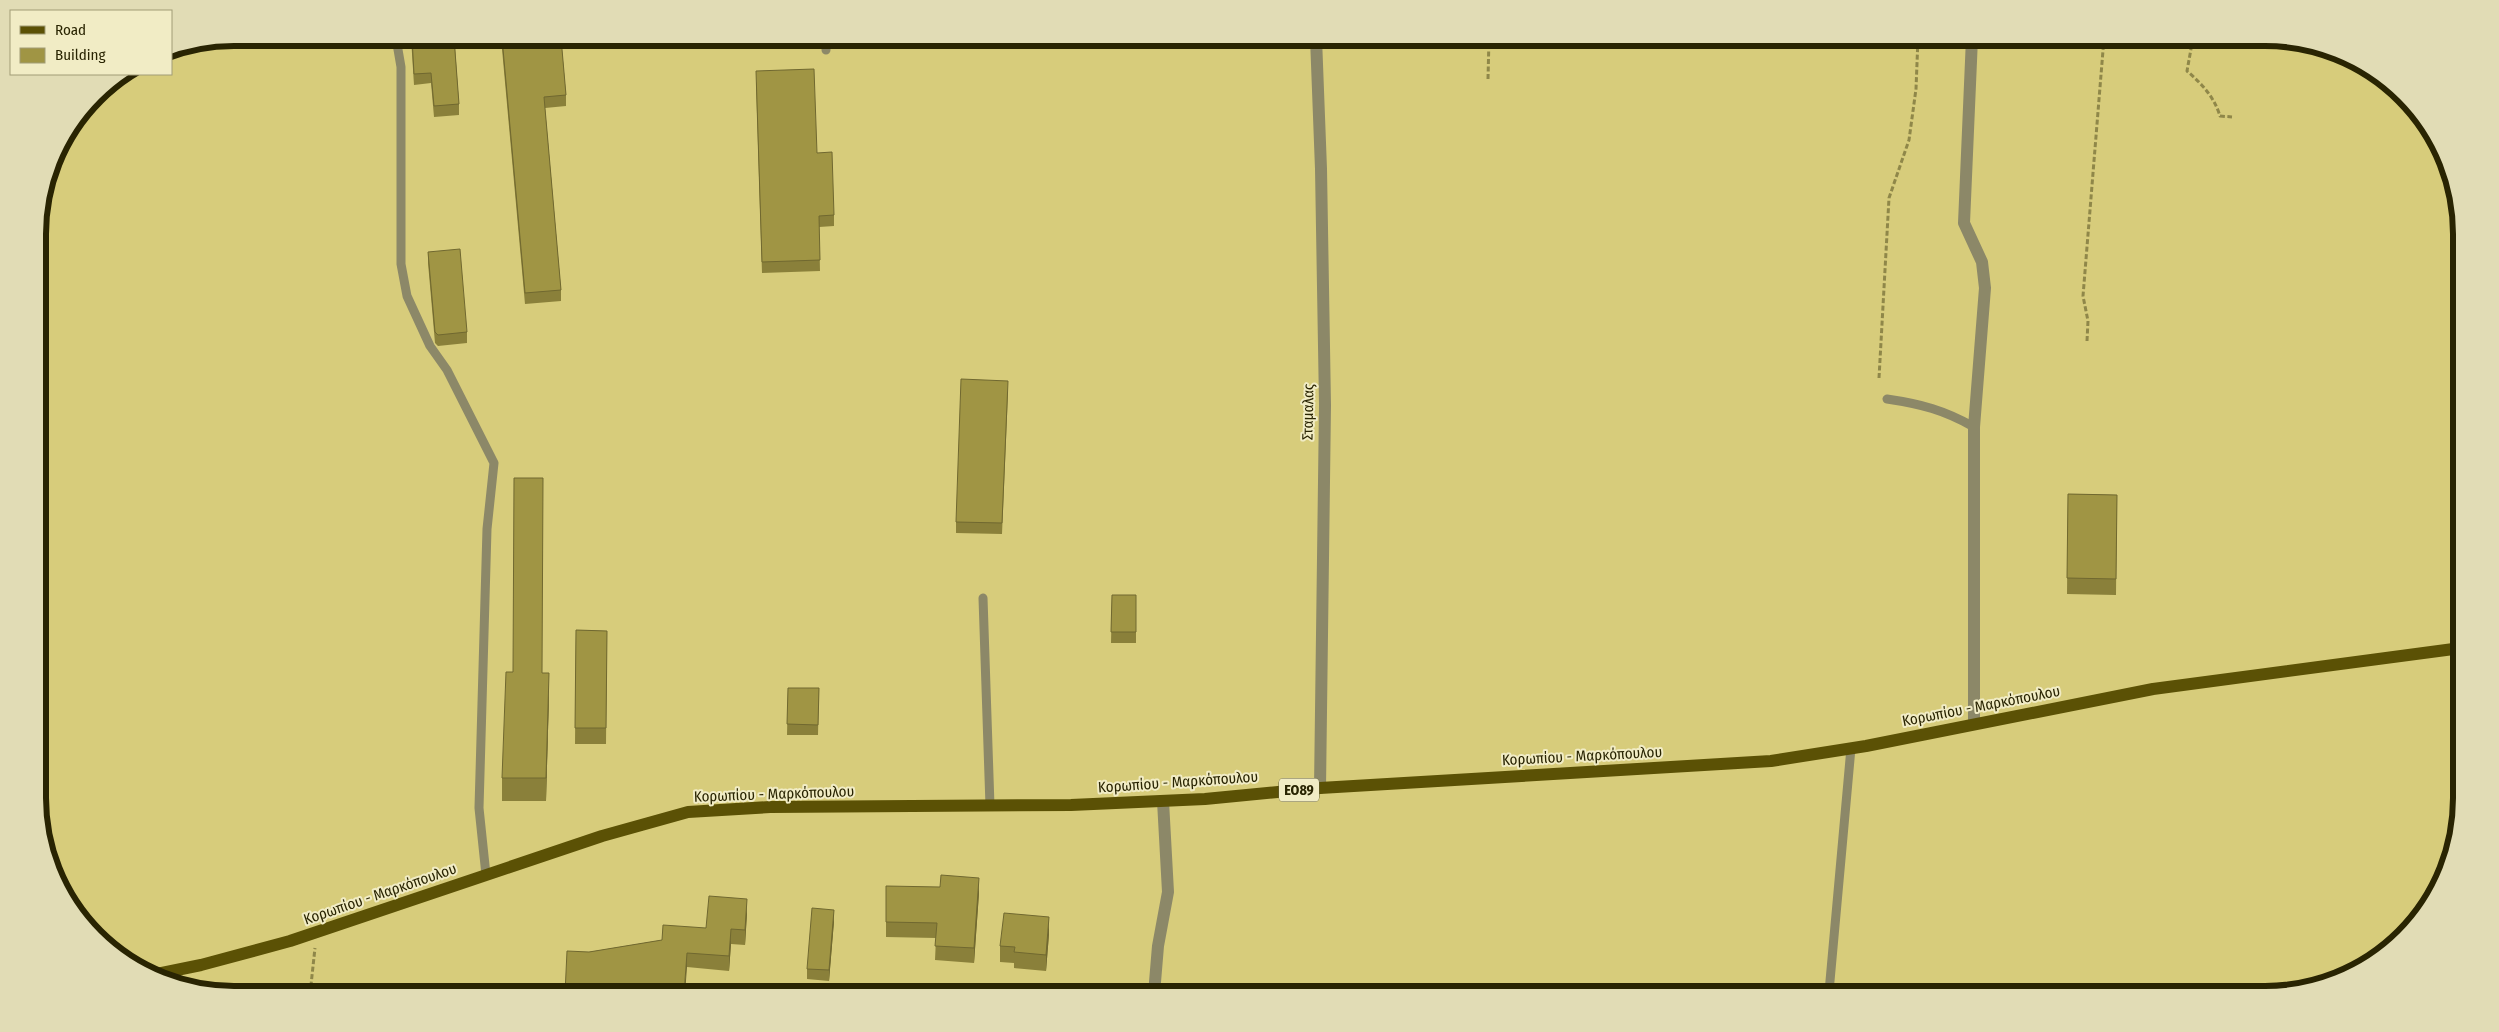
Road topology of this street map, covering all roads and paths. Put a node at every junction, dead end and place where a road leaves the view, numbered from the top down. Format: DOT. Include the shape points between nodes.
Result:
graph roads {
  1 [pos="397,46"];
  2 [pos="826,46"];
  3 [pos="1316,46"];
  4 [pos="1489,46"];
  5 [pos="1918,46"];
  6 [pos="1972,46"];
  7 [pos="2103,46"];
  8 [pos="2192,46"];
  9 [pos="826,50"];
  10 [pos="1488,79"];
  11 [pos="2232,116"];
  12 [pos="2086,341"];
  13 [pos="1878,378"];
  14 [pos="1887,398"];
  15 [pos="1974,428"];
  16 [pos="983,598"];
  17 [pos="2453,649"];
  18 [pos="1974,724"];
  19 [pos="1851,748"];
  20 [pos="1320,788"];
  21 [pos="1163,801"];
  22 [pos="990,806"];
  23 [pos="486,875"];
  24 [pos="316,932"];
  25 [pos="164,972"];
  26 [pos="311,986"];
  27 [pos="1155,986"];
  28 [pos="1831,986"];
  1 -- 23 [label="lane" via="401,67 401,264 407,296 430,346 447,370 494,463 487,529 479,808"];
  2 -- 9 [label="lane"];
  3 -- 20 [label="street, Σταμαλας" via="1325,404"];
  4 -- 10 [label="path"];
  5 -- 13 [label="path" via="1909,140 1889,198"];
  6 -- 15 [label="street" via="1964,223 1982,262 1985,288"];
  7 -- 12 [label="path" via="2083,296 2088,321"];
  8 -- 11 [label="path" via="2187,71 2215,100 2220,116"];
  14 -- 15 [label="lane" via="1927,405"];
  15 -- 18 [label="street"];
  16 -- 22 [label="lane"];
  17 -- 18 [label="main road, Κορωπίου - Μαρκόπουλου / ΕΟ89" via="2153,689"];
  18 -- 19 [label="main road, Κορωπίου - Μαρκόπουλου / ΕΟ89"];
  19 -- 20 [label="main road, Κορωπίου - Μαρκόπουλου / ΕΟ89" via="1771,761"];
  19 -- 28 [label="lane"];
  20 -- 21 [label="main road, Κορωπίου - Μαρκόπουλου / ΕΟ89"];
  21 -- 22 [label="main road, Κορωπίου - Μαρκόπουλου / ΕΟ89"];
  21 -- 27 [label="street" via="1168,892"];
  22 -- 23 [label="main road, Κορωπίου - Μαρκόπουλου / ΕΟ89" via="770,807 688,812 602,836"];
  23 -- 24 [label="main road, Κορωπίου - Μαρκόπουλου / ΕΟ89"];
  24 -- 25 [label="main road, Κορωπίου - Μαρκόπουλου / ΕΟ89" via="201,965"];
  24 -- 26 [label="path"];
}
